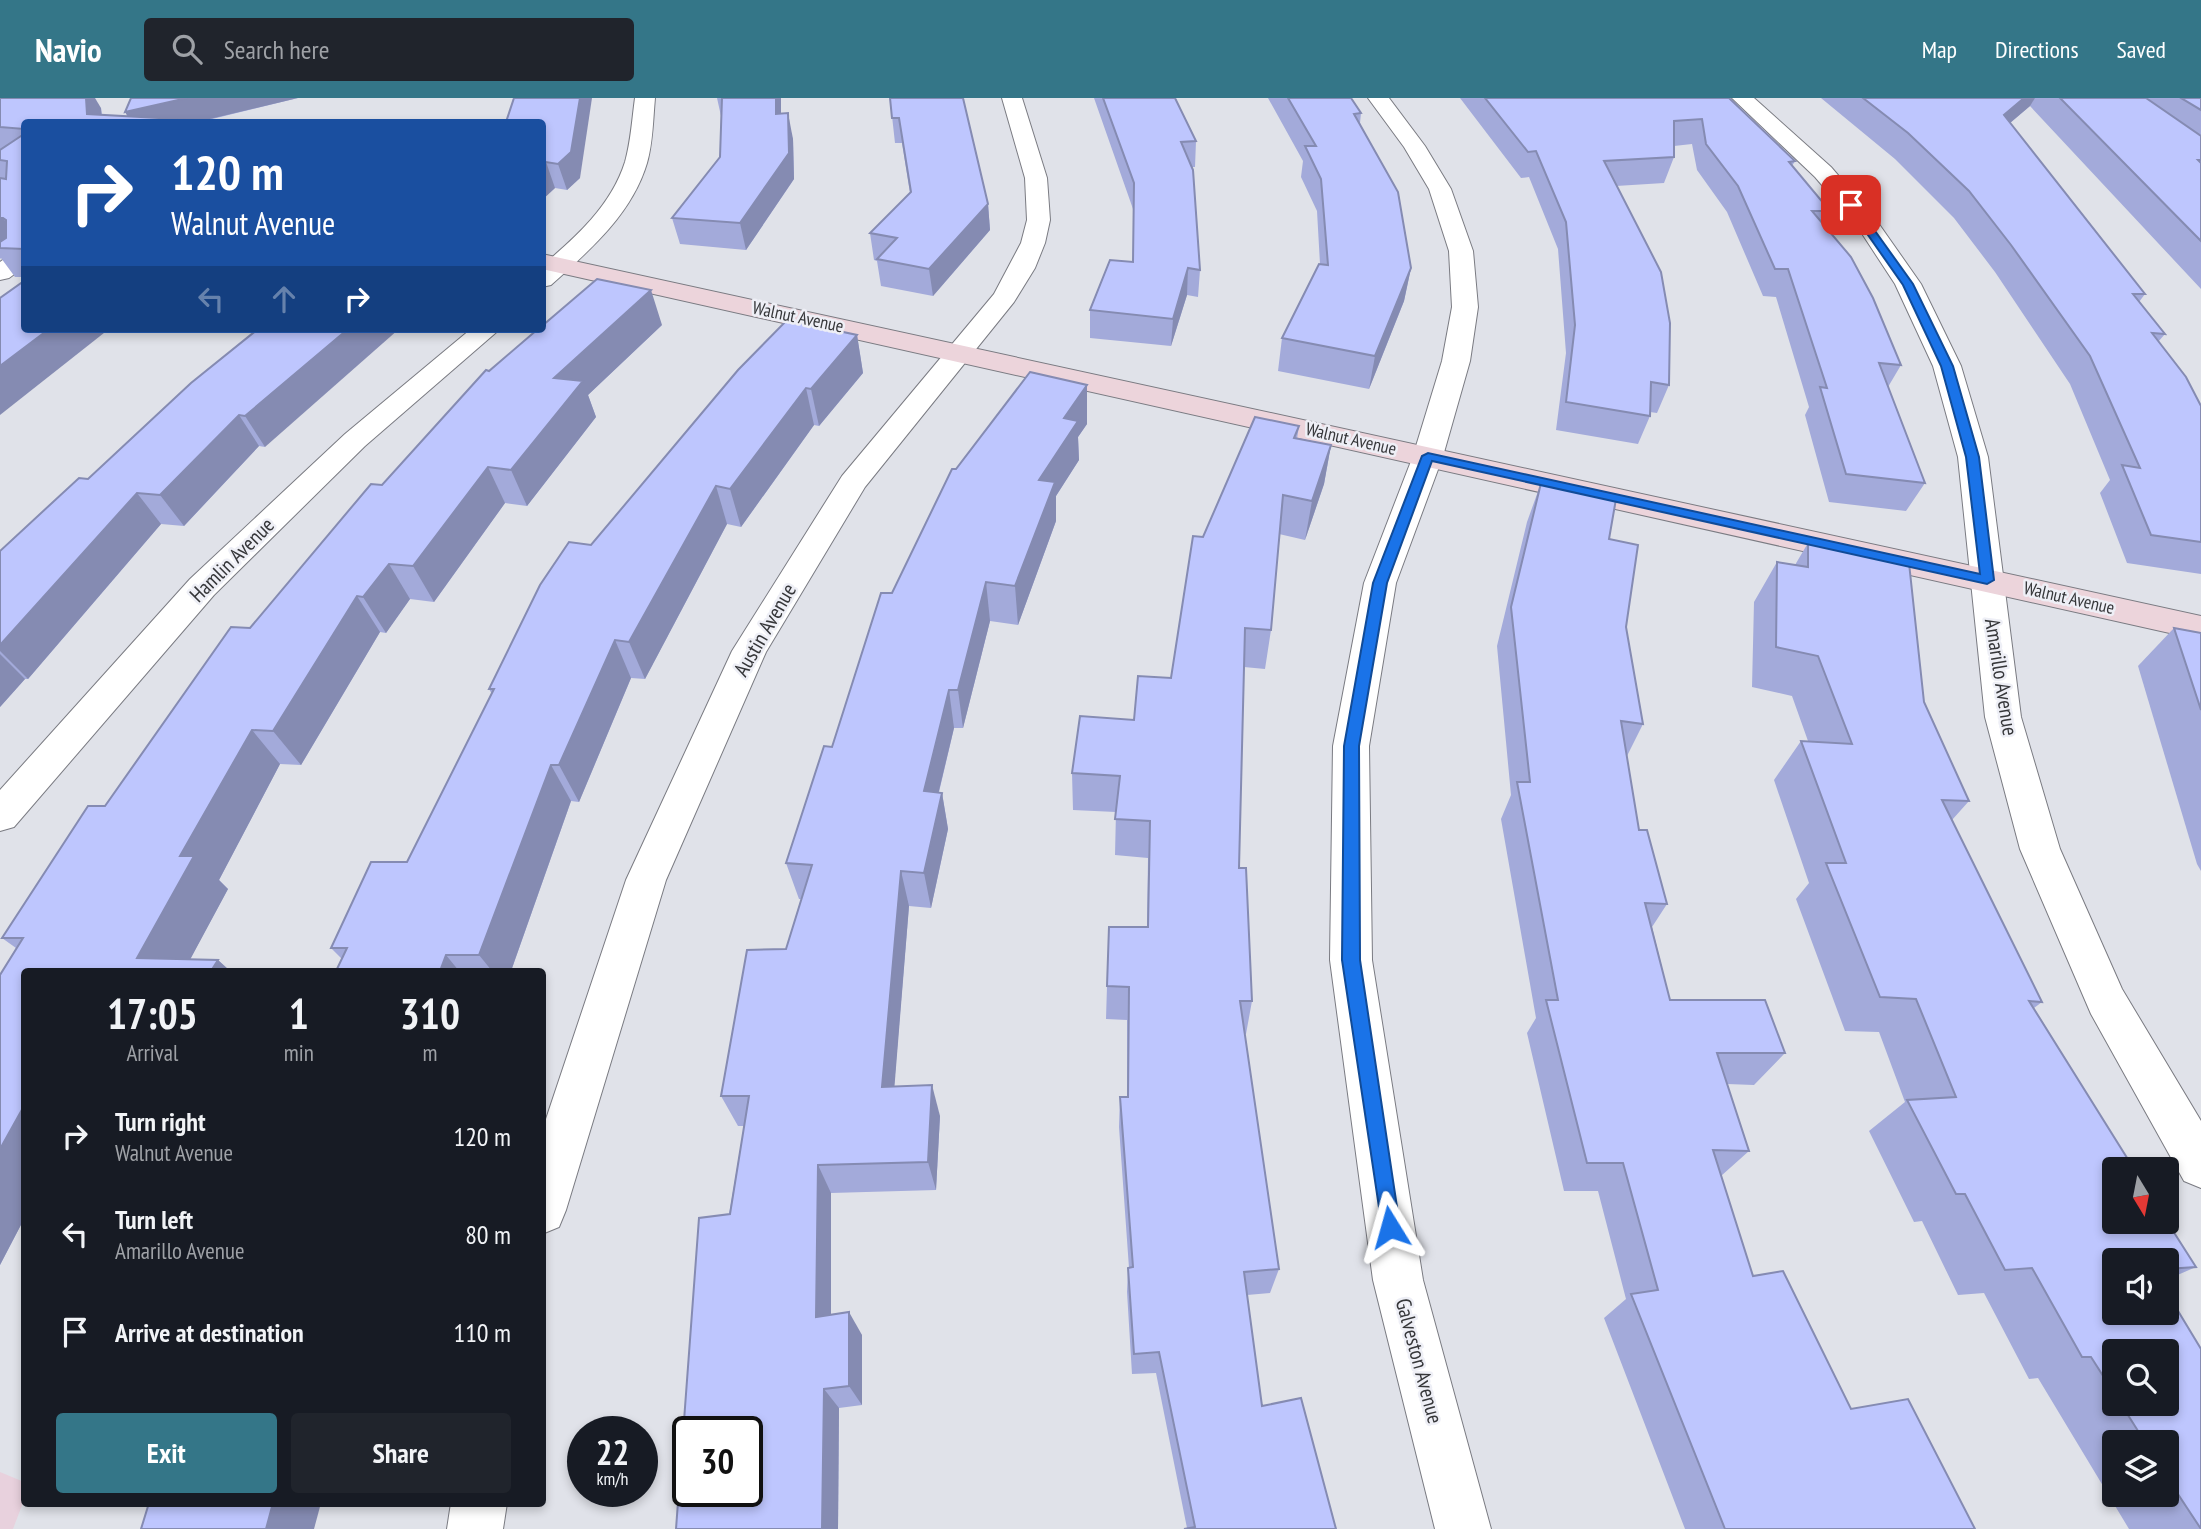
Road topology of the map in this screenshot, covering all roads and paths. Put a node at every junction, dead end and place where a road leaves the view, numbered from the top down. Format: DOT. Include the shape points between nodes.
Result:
graph roads {
  1 [pos="645,98"];
  2 [pos="1012,98"];
  3 [pos="1378,98"];
  4 [pos="1742,98"];
  5 [pos="21,258"];
  6 [pos="548,268"];
  7 [pos="0,273"];
  8 [pos="482,333"];
  9 [pos="958,352"];
  10 [pos="1428,456"];
  11 [pos="1987,580"];
  12 [pos="2201,628"];
  13 [pos="0,816"];
  14 [pos="2201,1165"];
  15 [pos="546,1195"];
  16 [pos="478,1507"];
  17 [pos="475,1529"];
  18 [pos="1463,1529"];
  1 -- 6 [label="street" via="636,163 613,209 591,236"];
  2 -- 9 [label="street, Austin Avenue" via="1041,194 1040,226 1020,274"];
  3 -- 10 [label="street, Galveston Avenue" via="1440,189 1461,251 1465,307 1457,361"];
  4 -- 11 [label="street, Amarillo Avenue" via="1822,172 1866,222 1908,284 1947,366 1973,457"];
  5 -- 7 [label="street"];
  6 -- 9 [label="street, Walnut Avenue"];
  8 -- 13 [label="street, Hamlin Avenue" via="355,440 202,587"];
  9 -- 10 [label="street, Walnut Avenue"];
  9 -- 15 [label="street, Austin Avenue" via="853,483 749,651 646,880"];
  10 -- 11 [label="street, Walnut Avenue"];
  10 -- 18 [label="street, Galveston Avenue" via="1380,583 1351,746 1351,960 1398,1280"];
  11 -- 12 [label="street, Walnut Avenue"];
  11 -- 14 [label="street, Amarillo Avenue" via="2003,717 2040,849 2106,1001"];
  16 -- 17 [label="street"];
}
